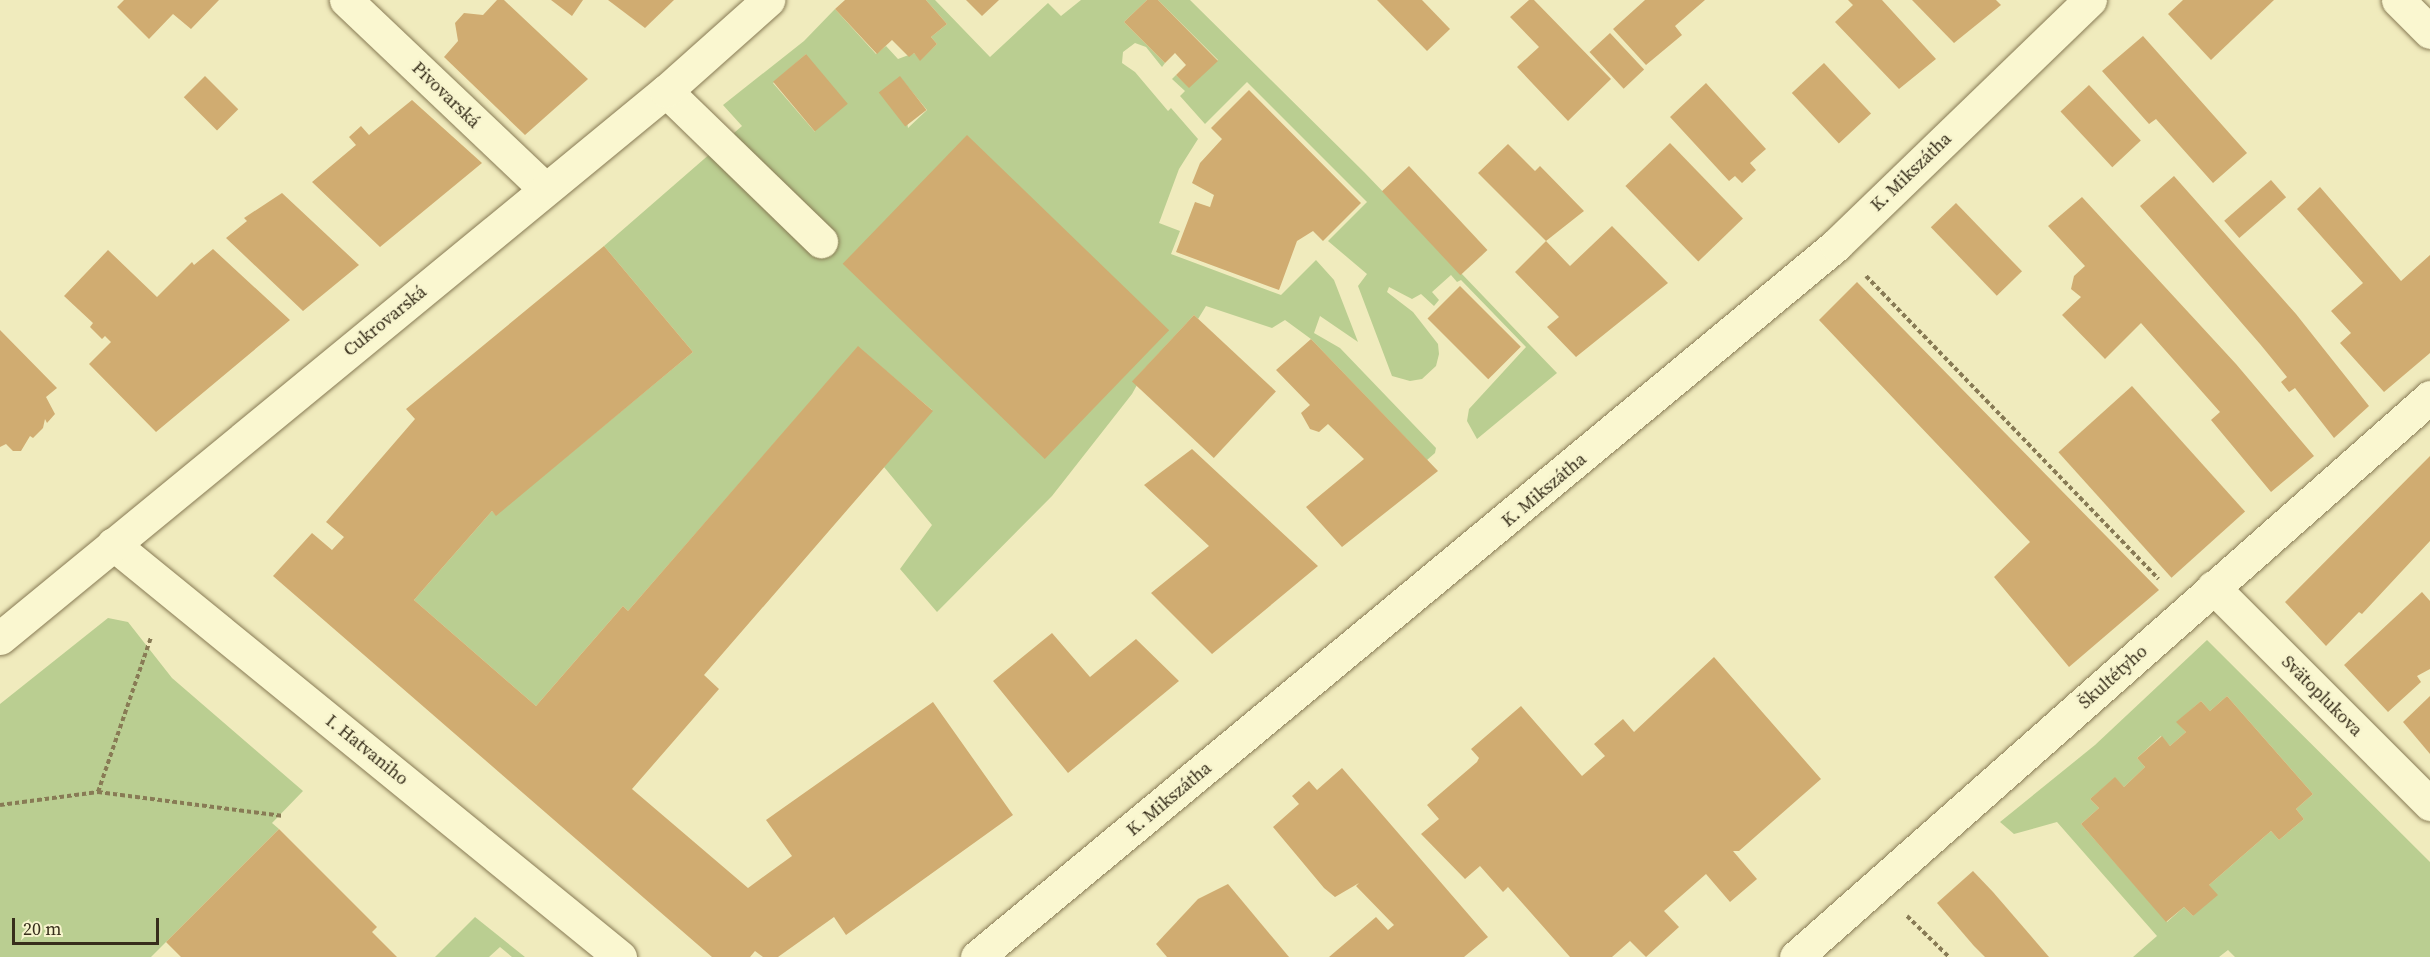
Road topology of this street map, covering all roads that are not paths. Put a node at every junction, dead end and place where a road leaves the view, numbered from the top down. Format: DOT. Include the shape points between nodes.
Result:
graph roads {
  1 [pos="346,0"];
  2 [pos="768,0"];
  3 [pos="2090,0"];
  4 [pos="2398,0"];
  5 [pos="2430,32"];
  6 [pos="666,91"];
  7 [pos="545,189"];
  8 [pos="821,241"];
  9 [pos="2430,396"];
  10 [pos="113,544"];
  11 [pos="2213,587"];
  12 [pos="0,638"];
  13 [pos="2430,804"];
  14 [pos="620,957"];
  15 [pos="977,957"];
  16 [pos="1796,957"];
  1 -- 7 [label="street, Pivovarská"];
  2 -- 6 [label="street, Cukrovarská"];
  3 -- 15 [label="street, K. Mikszátha" via="1836,245"];
  4 -- 5 [label="street"];
  6 -- 7 [label="street, Cukrovarská"];
  6 -- 8 [label="street"];
  7 -- 10 [label="street, Cukrovarská"];
  9 -- 11 [label="street, Škultétyho"];
  10 -- 12 [label="street, Cukrovarská"];
  10 -- 14 [label="street, I. Hatvaniho"];
  11 -- 13 [label="street, Svätoplukova"];
  11 -- 16 [label="street, Škultétyho"];
}
